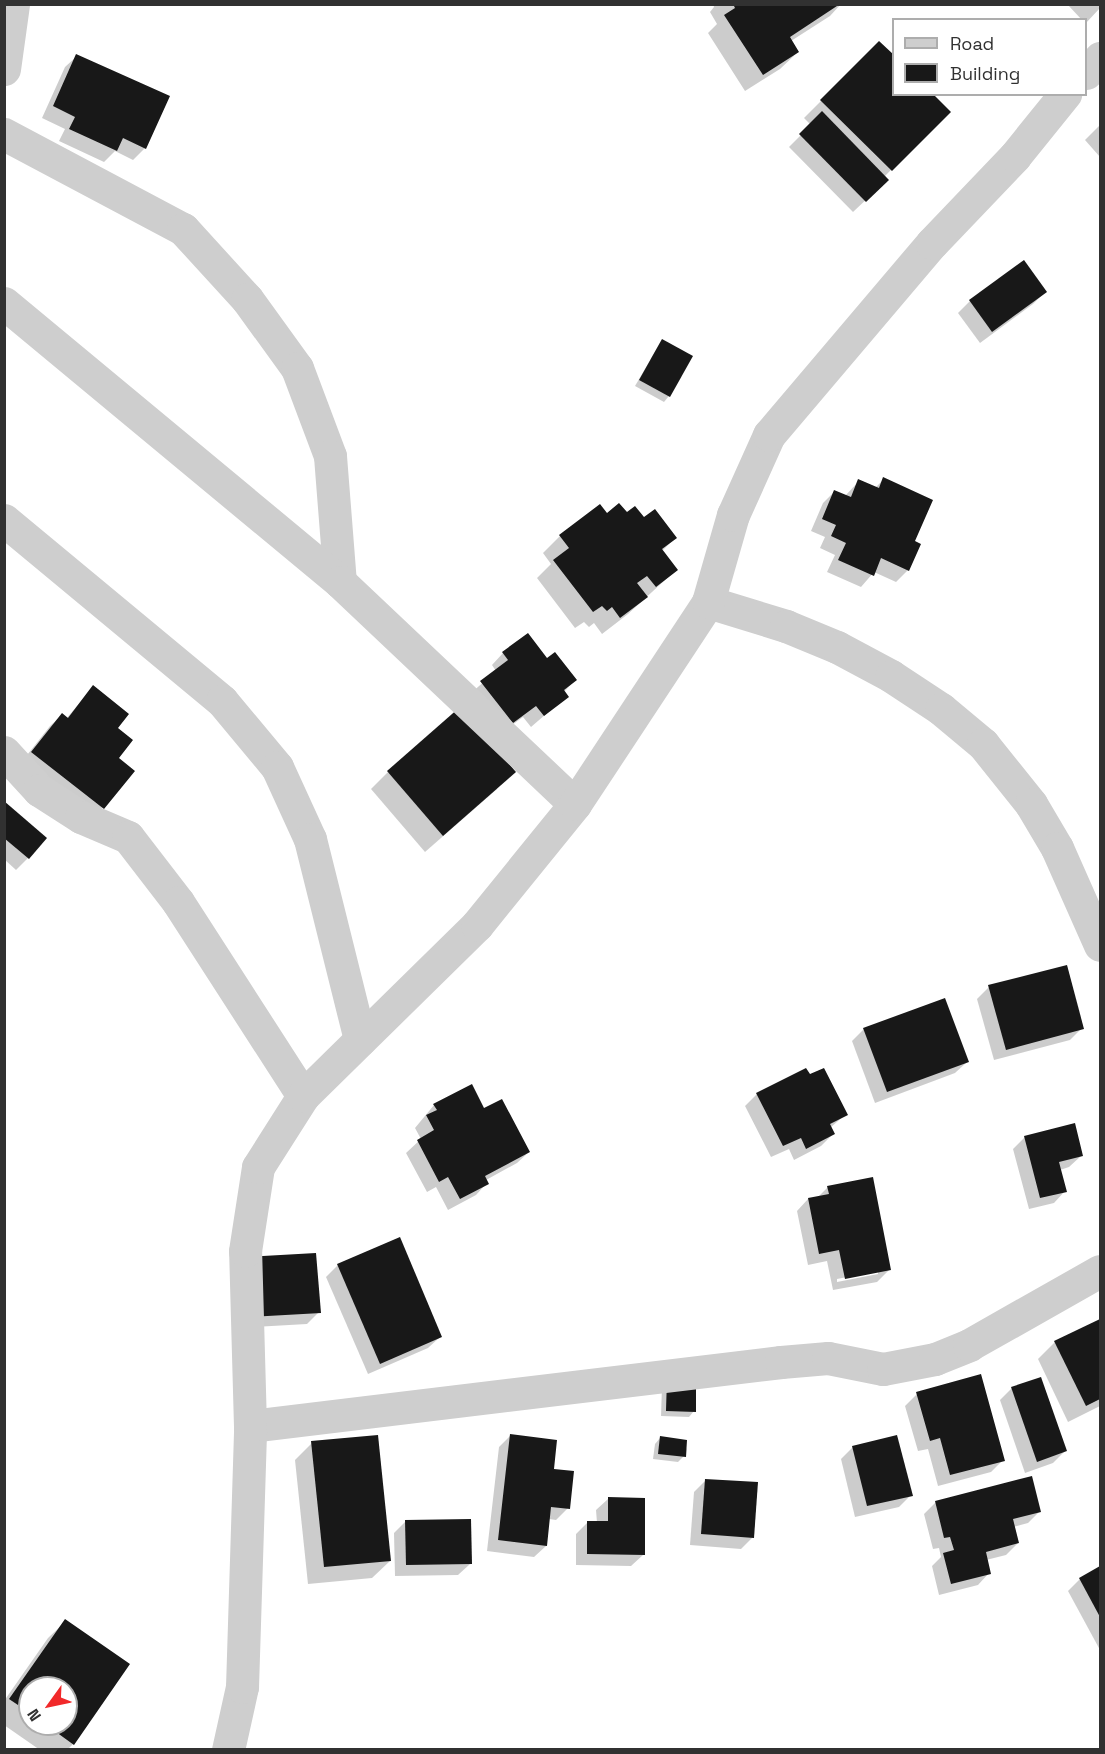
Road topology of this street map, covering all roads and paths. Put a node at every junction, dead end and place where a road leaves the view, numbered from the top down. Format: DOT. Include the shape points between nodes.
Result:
graph roads {
  1 [pos="13,4"];
  2 [pos="1101,58"];
  3 [pos="4,69"];
  4 [pos="1087,73"];
  5 [pos="1063,96"];
  6 [pos="4,134"];
  7 [pos="4,303"];
  8 [pos="4,520"];
  9 [pos="340,582"];
  10 [pos="708,602"];
  11 [pos="4,752"];
  12 [pos="574,804"];
  13 [pos="1101,945"];
  14 [pos="360,1040"];
  15 [pos="303,1096"];
  16 [pos="1101,1271"];
  17 [pos="250,1426"];
  18 [pos="228,1749"];
  1 -- 3 [label="street"];
  2 -- 4 [label="street"];
  5 -- 10 [label="street" via="769,435 733,515"];
  6 -- 9 [label="street" via="183,229 247,299 297,368 330,456"];
  7 -- 9 [label="street"];
  8 -- 14 [label="street" via="222,701 277,767 310,839"];
  9 -- 12 [label="street"];
  10 -- 12 [label="street"];
  10 -- 13 [label="street" via="786,626 837,647 891,676 982,744 1031,804"];
  11 -- 15 [label="street" via="39,790 81,817 128,837 178,902"];
  12 -- 14 [label="street" via="477,926"];
  14 -- 15 [label="street"];
  15 -- 17 [label="street" via="258,1167 245,1251"];
  16 -- 17 [label="street" via="969,1346 935,1359 882,1369 828,1358 781,1362"];
  17 -- 18 [label="street" via="242,1687"];
}
